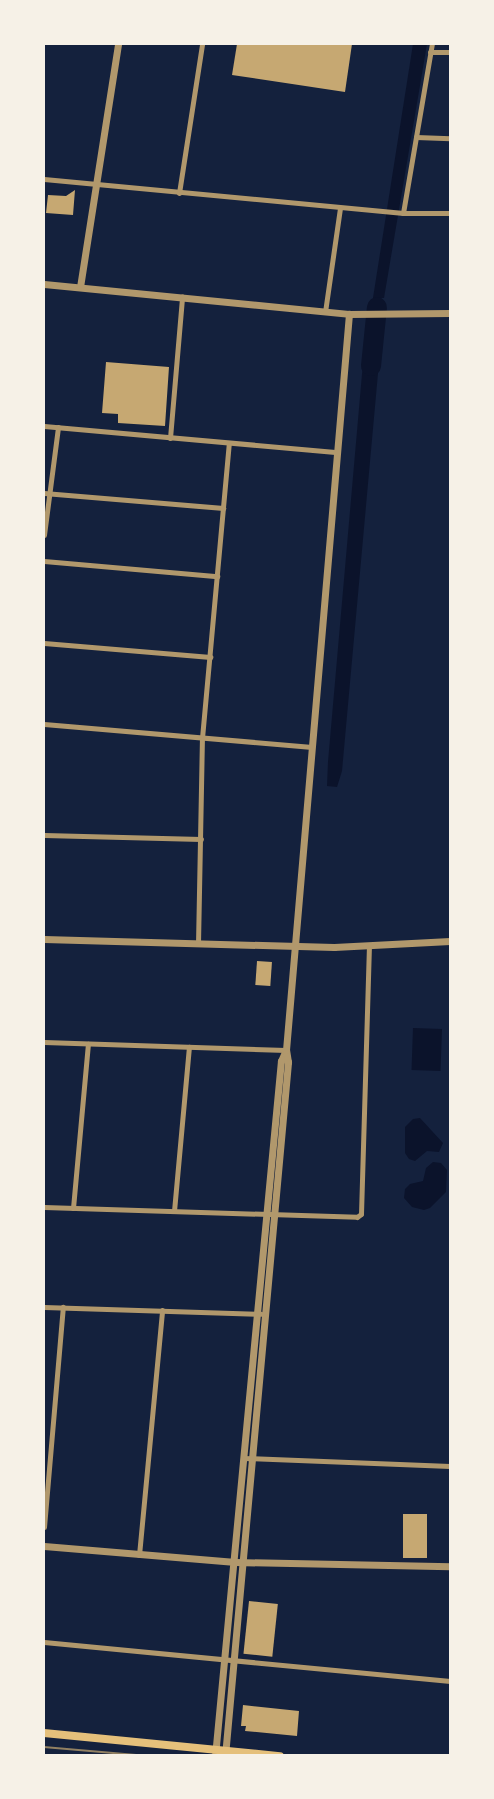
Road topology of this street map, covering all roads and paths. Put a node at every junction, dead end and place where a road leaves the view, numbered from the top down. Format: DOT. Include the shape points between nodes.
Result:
graph roads {
  1 [pos="118,44"];
  2 [pos="202,44"];
  3 [pos="432,44"];
  4 [pos="430,51"];
  5 [pos="450,52"];
  6 [pos="416,137"];
  7 [pos="450,138"];
  8 [pos="44,179"];
  9 [pos="96,184"];
  10 [pos="179,193"];
  11 [pos="339,208"];
  12 [pos="403,213"];
  13 [pos="450,213"];
  14 [pos="44,284"];
  15 [pos="80,287"];
  16 [pos="182,297"];
  17 [pos="325,312"];
  18 [pos="450,313"];
  19 [pos="349,314"];
  20 [pos="44,426"];
  21 [pos="58,427"];
  22 [pos="170,438"];
  23 [pos="229,444"];
  24 [pos="339,452"];
  25 [pos="46,493"];
  26 [pos="223,508"];
  27 [pos="44,535"];
  28 [pos="44,561"];
  29 [pos="217,576"];
  30 [pos="44,643"];
  31 [pos="210,657"];
  32 [pos="44,723"];
  33 [pos="202,738"];
  34 [pos="312,747"];
  35 [pos="44,835"];
  36 [pos="201,839"];
  37 [pos="44,939"];
  38 [pos="450,941"];
  39 [pos="198,944"];
  40 [pos="295,946"];
  41 [pos="369,946"];
  42 [pos="44,1042"];
  43 [pos="88,1044"];
  44 [pos="189,1047"];
  45 [pos="286,1050"];
  46 [pos="44,1207"];
  47 [pos="73,1208"];
  48 [pos="174,1211"];
  49 [pos="270,1214"];
  50 [pos="44,1307"];
  51 [pos="63,1307"];
  52 [pos="162,1310"];
  53 [pos="261,1314"];
  54 [pos="248,1459"];
  55 [pos="450,1466"];
  56 [pos="44,1527"];
  57 [pos="44,1546"];
  58 [pos="139,1555"];
  59 [pos="239,1562"];
  60 [pos="450,1566"];
  61 [pos="44,1642"];
  62 [pos="230,1660"];
  63 [pos="450,1681"];
  64 [pos="44,1733"];
  65 [pos="216,1752"];
  66 [pos="226,1753"];
  67 [pos="280,1755"];
  1 -- 9 [label="street"];
  2 -- 10 [label="street"];
  3 -- 4 [label="street"];
  4 -- 5 [label="street"];
  4 -- 6 [label="street"];
  6 -- 7 [label="street"];
  6 -- 12 [label="street"];
  8 -- 9 [label="street"];
  9 -- 10 [label="street"];
  9 -- 15 [label="street"];
  10 -- 11 [label="street"];
  11 -- 12 [label="street"];
  11 -- 17 [label="street"];
  12 -- 13 [label="street"];
  14 -- 15 [label="street"];
  15 -- 16 [label="street"];
  16 -- 17 [label="street"];
  16 -- 22 [label="street"];
  17 -- 19 [label="street"];
  18 -- 19 [label="street"];
  19 -- 24 [label="street"];
  20 -- 21 [label="street"];
  21 -- 22 [label="street"];
  21 -- 25 [label="street"];
  22 -- 23 [label="street"];
  23 -- 24 [label="street"];
  23 -- 26 [label="street"];
  24 -- 34 [label="street"];
  25 -- 26 [label="street"];
  25 -- 27 [label="street"];
  26 -- 29 [label="street"];
  28 -- 29 [label="street"];
  29 -- 31 [label="street"];
  30 -- 31 [label="street"];
  31 -- 33 [label="street"];
  32 -- 33 [label="street"];
  33 -- 34 [label="street"];
  33 -- 36 [label="street"];
  34 -- 40 [label="street"];
  35 -- 36 [label="street"];
  36 -- 39 [label="street"];
  37 -- 39 [label="street"];
  38 -- 41 [label="street"];
  39 -- 40 [label="street"];
  40 -- 41 [label="street"];
  40 -- 45 [label="street"];
  41 -- 49 [label="street" via="361,1214"];
  42 -- 43 [label="street"];
  43 -- 44 [label="street"];
  43 -- 47 [label="street"];
  44 -- 45 [label="street"];
  44 -- 48 [label="street"];
  45 -- 49 [label="street" via="288,1062"];
  46 -- 47 [label="street"];
  47 -- 48 [label="street"];
  48 -- 49 [label="street"];
  49 -- 53 [label="street"];
  50 -- 51 [label="street"];
  51 -- 52 [label="street"];
  51 -- 56 [label="street"];
  52 -- 53 [label="street"];
  52 -- 58 [label="street"];
  53 -- 54 [label="street"];
  54 -- 55 [label="street"];
  54 -- 59 [label="street"];
  57 -- 58 [label="street"];
  58 -- 59 [label="street"];
  59 -- 60 [label="street"];
  59 -- 62 [label="street"];
  61 -- 62 [label="street"];
  62 -- 63 [label="street"];
  62 -- 65 [label="street"];
  62 -- 66 [label="street"];
  64 -- 65 [label="main road"];
  65 -- 66 [label="main road"];
  66 -- 67 [label="main road"];
}
